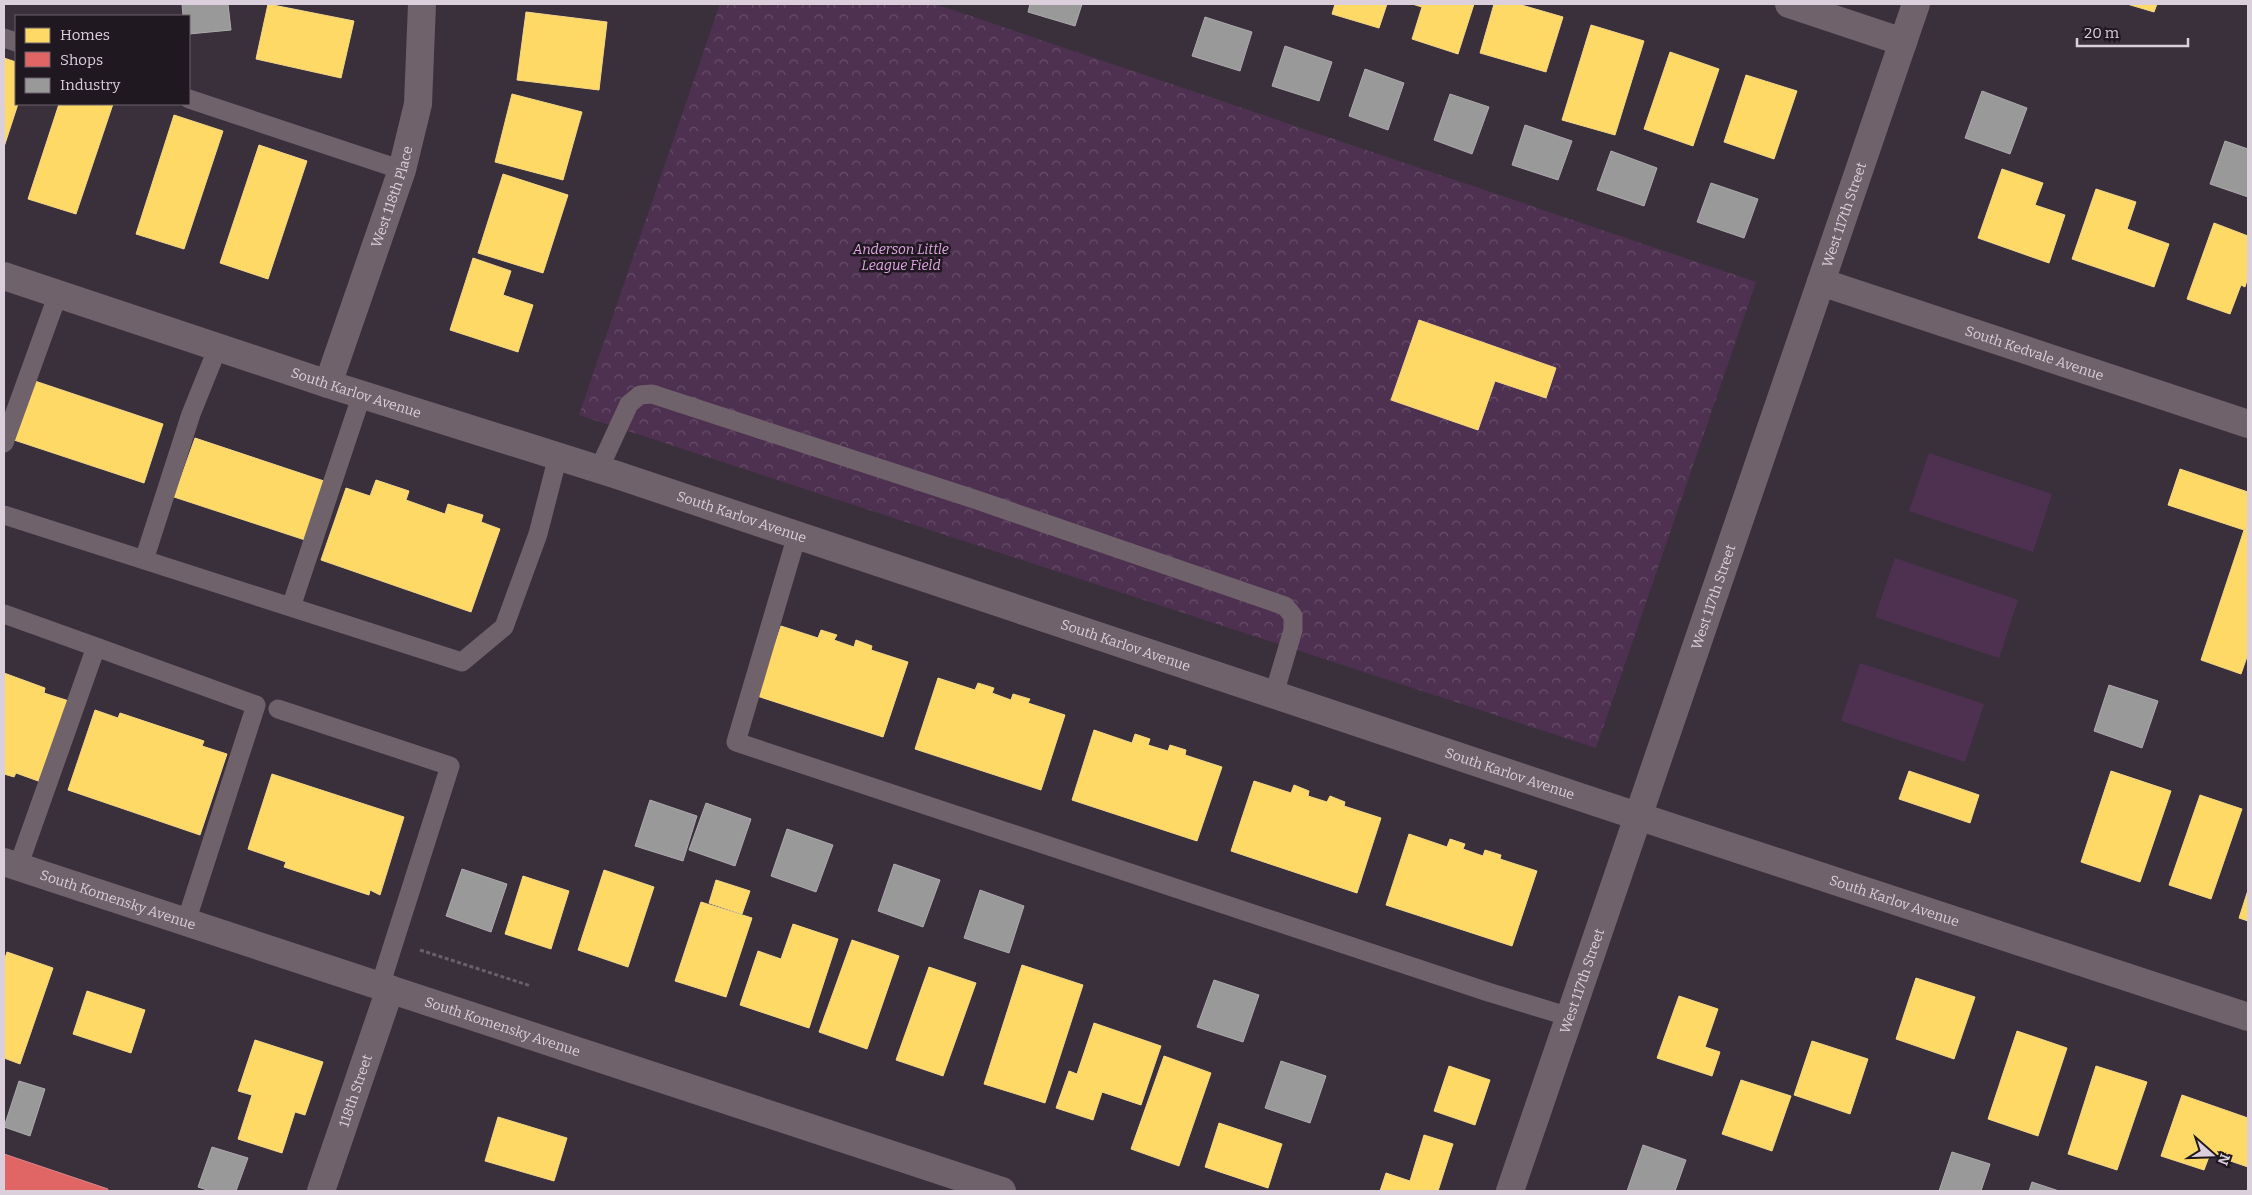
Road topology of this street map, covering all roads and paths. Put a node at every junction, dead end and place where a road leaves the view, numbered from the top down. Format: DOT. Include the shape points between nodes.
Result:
graph roads {
  1 [pos="422,4"];
  2 [pos="1789,4"];
  3 [pos="1916,4"];
  4 [pos="1903,42"];
  5 [pos="190,99"];
  6 [pos="402,170"];
  7 [pos="4,276"];
  8 [pos="1821,282"];
  9 [pos="58,294"];
  10 [pos="218,347"];
  11 [pos="328,384"];
  12 [pos="362,394"];
  13 [pos="2248,424"];
  14 [pos="4,443"];
  15 [pos="558,456"];
  16 [pos="599,469"];
  17 [pos="4,514"];
  18 [pos="797,535"];
  19 [pos="144,560"];
  20 [pos="291,607"];
  21 [pos="4,614"];
  22 [pos="96,647"];
  23 [pos="1274,694"];
  24 [pos="278,709"];
  25 [pos="1639,816"];
  26 [pos="11,864"];
  27 [pos="186,922"];
  28 [pos="412,948"];
  29 [pos="531,986"];
  30 [pos="385,988"];
  31 [pos="1570,1017"];
  32 [pos="2248,1017"];
  33 [pos="321,1191"];
  34 [pos="1002,1191"];
  35 [pos="1510,1191"];
  1 -- 6 [label="street, West 118th Place" via="418,104"];
  2 -- 4 [label="street"];
  3 -- 4 [label="street, West 117th Street"];
  4 -- 8 [label="street, West 117th Street"];
  5 -- 6 [label="lane"];
  6 -- 11 [label="street, West 118th Place"];
  7 -- 9 [label="street, South Karlov Avenue"];
  8 -- 13 [label="street, South Kedvale Avenue"];
  8 -- 25 [label="street, West 117th Street"];
  9 -- 10 [label="street, South Karlov Avenue"];
  9 -- 14 [label="lane"];
  10 -- 11 [label="street, South Karlov Avenue"];
  10 -- 19 [label="lane" via="191,414"];
  11 -- 12 [label="street, South Karlov Avenue"];
  12 -- 15 [label="street, South Karlov Avenue"];
  12 -- 20 [label="lane"];
  15 -- 16 [label="street, South Karlov Avenue"];
  15 -- 20 [label="lane" via="538,534 504,627 462,662"];
  16 -- 18 [label="street, South Karlov Avenue"];
  16 -- 23 [label="lane" via="629,404 640,395 652,394 976,500 1285,606 1293,616 1293,630"];
  17 -- 19 [label="lane"];
  18 -- 23 [label="street, South Karlov Avenue"];
  18 -- 31 [label="lane" via="736,742"];
  19 -- 20 [label="lane"];
  21 -- 22 [label="lane"];
  22 -- 26 [label="lane"];
  22 -- 27 [label="lane" via="256,705"];
  23 -- 25 [label="street, South Karlov Avenue"];
  24 -- 30 [label="lane" via="450,766"];
  25 -- 31 [label="street, West 117th Street"];
  25 -- 32 [label="street, South Karlov Avenue"];
  26 -- 27 [label="street, South Komensky Avenue"];
  27 -- 30 [label="street, South Komensky Avenue"];
  28 -- 29 [label="path"];
  30 -- 33 [label="street, 118th Street"];
  30 -- 34 [label="street, South Komensky Avenue"];
  31 -- 35 [label="street, West 117th Street"];
}
